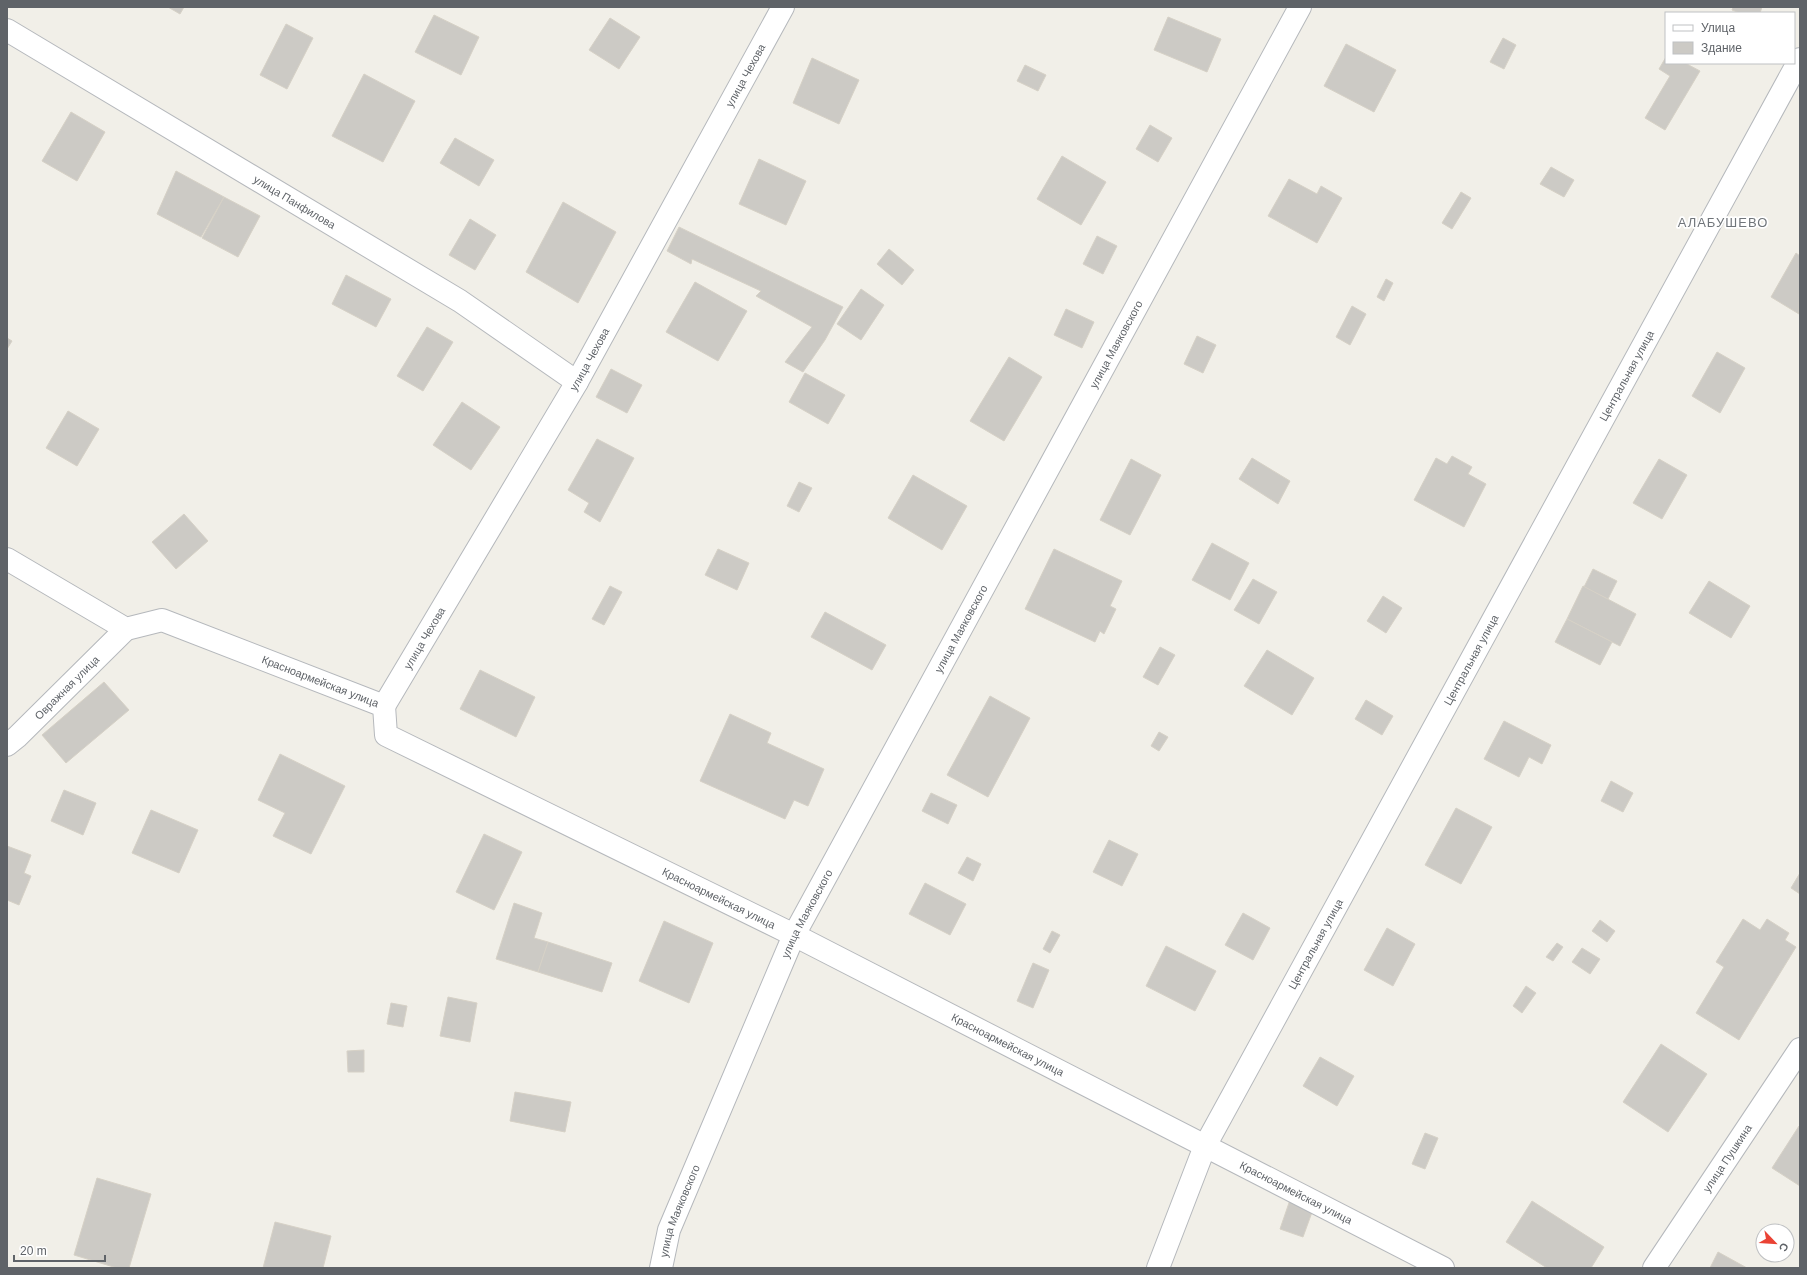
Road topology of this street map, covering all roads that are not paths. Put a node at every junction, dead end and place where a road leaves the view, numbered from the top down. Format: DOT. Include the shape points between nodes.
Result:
graph roads {
  1 [pos="783,7"];
  2 [pos="1300,7"];
  3 [pos="7,30"];
  4 [pos="1800,58"];
  5 [pos="577,382"];
  6 [pos="7,559"];
  7 [pos="126,629"];
  8 [pos="384,706"];
  9 [pos="7,745"];
  10 [pos="794,935"];
  11 [pos="1800,1049"];
  12 [pos="1205,1146"];
  13 [pos="660,1268"];
  14 [pos="1158,1268"];
  15 [pos="1443,1268"];
  16 [pos="1654,1268"];
  1 -- 5 [label="street, улица Чехова"];
  2 -- 10 [label="street, улица Маяковского"];
  3 -- 5 [label="street, улица Панфилова" via="460,301"];
  4 -- 12 [label="street, Центральная улица"];
  5 -- 8 [label="street, улица Чехова"];
  6 -- 7 [label="street"];
  7 -- 8 [label="street, Красноармейская улица" via="162,620"];
  7 -- 9 [label="street, Овражная улица"];
  8 -- 10 [label="street, Красноармейская улица" via="386,735"];
  10 -- 12 [label="street, Красноармейская улица"];
  10 -- 13 [label="street, улица Маяковского" via="669,1230"];
  11 -- 16 [label="street, улица Пушкина"];
  12 -- 14 [label="street, Центральная улица"];
  12 -- 15 [label="street, Красноармейская улица"];
}
